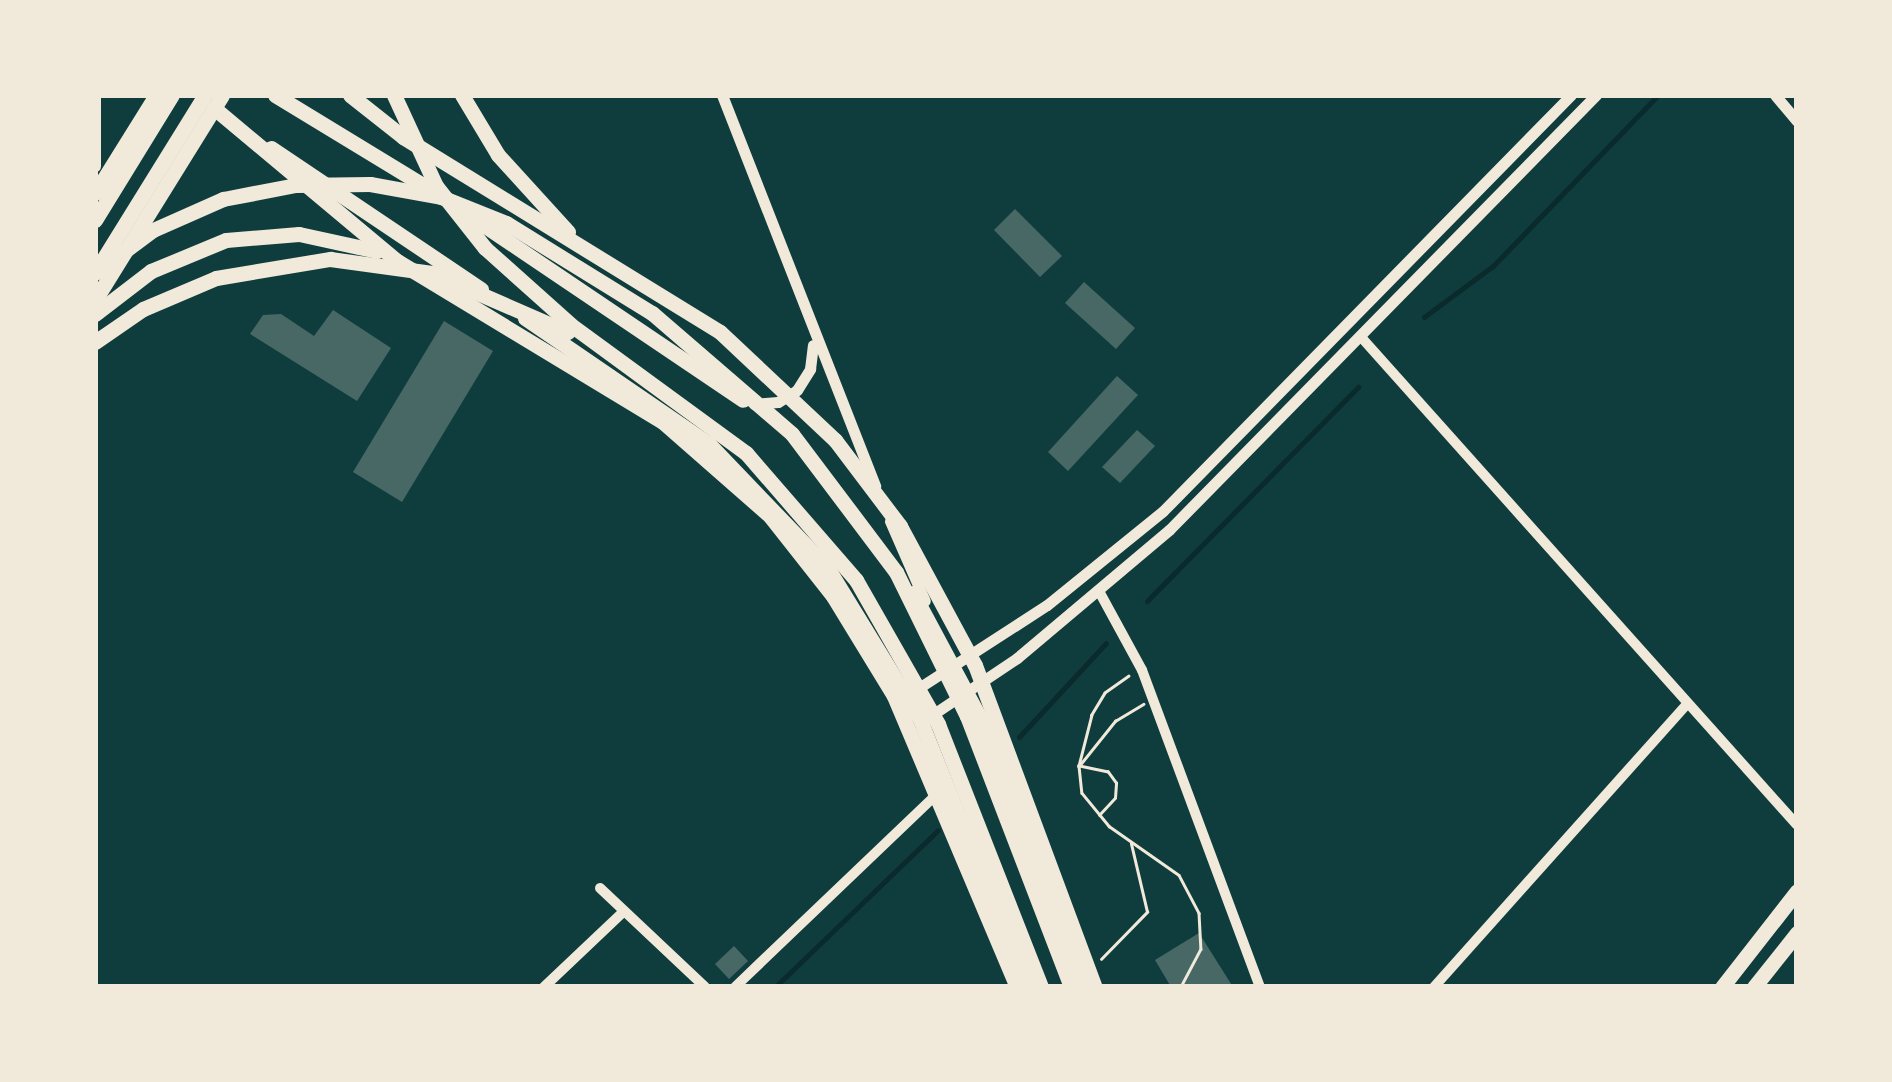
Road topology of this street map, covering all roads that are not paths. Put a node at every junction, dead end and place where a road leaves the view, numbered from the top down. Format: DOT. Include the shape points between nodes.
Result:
graph roads {
  1 [pos="95,95"];
  2 [pos="156,95"];
  3 [pos="172,95"];
  4 [pos="195,95"];
  5 [pos="275,95"];
  6 [pos="350,95"];
  7 [pos="394,95"];
  8 [pos="462,95"];
  9 [pos="722,95"];
  10 [pos="1570,95"];
  11 [pos="1596,95"];
  12 [pos="1776,95"];
  13 [pos="213,99"];
  14 [pos="1797,120"];
  15 [pos="95,166"];
  16 [pos="95,193"];
  17 [pos="95,220"];
  18 [pos="397,261"];
  19 [pos="95,273"];
  20 [pos="95,300"];
  21 [pos="95,314"];
  22 [pos="810,331"];
  23 [pos="1361,338"];
  24 [pos="95,342"];
  25 [pos="690,342"];
  26 [pos="657,385"];
  27 [pos="744,401"];
  28 [pos="1100,593"];
  29 [pos="954,662"];
  30 [pos="968,692"];
  31 [pos="908,695"];
  32 [pos="1686,704"];
  33 [pos="922,722"];
  34 [pos="949,783"];
  35 [pos="1797,825"];
  36 [pos="600,888"];
  37 [pos="1797,891"];
  38 [pos="624,910"];
  39 [pos="1797,933"];
  40 [pos="1079,982"];
  41 [pos="544,987"];
  42 [pos="706,987"];
  43 [pos="735,987"];
  44 [pos="1017,987"];
  45 [pos="1027,987"];
  46 [pos="1042,987"];
  47 [pos="1095,987"];
  48 [pos="1260,987"];
  49 [pos="1434,987"];
  50 [pos="1722,987"];
  51 [pos="1754,987"];
  1 -- 15 [label="street"];
  2 -- 16 [label="main road"];
  3 -- 17 [label="main road"];
  4 -- 13 [label="main road"];
  5 -- 27 [label="main road" via="396,167"];
  6 -- 47 [label="main road" via="392,129 735,343 812,414 879,496 938,591 993,705"];
  7 -- 26 [label="main road" via="428,172 473,236 555,312"];
  8 -- 25 [label="main road" via="529,192"];
  9 -- 22 [label="street"];
  10 -- 29 [label="street" via="1163,511 1047,605"];
  11 -- 23 [label="street"];
  12 -- 14 [label="street"];
  13 -- 18 [label="main road"];
  13 -- 19 [label="main road"];
  13 -- 20 [label="main road"];
  13 -- 31 [label="main road" via="708,444 816,554"];
  18 -- 21 [label="main road" via="322,236 250,236 175,258"];
  18 -- 44 [label="main road" via="663,422 727,474 791,540 894,696"];
  19 -- 25 [label="main road" via="153,230 223,199 296,184 370,184 441,198 513,226 594,272"];
  22 -- 27 [label="street" via="812,360 797,390 770,404"];
  22 -- 29 [label="street"];
  23 -- 28 [label="street"];
  23 -- 32 [label="street"];
  24 -- 26 [label="main road" via="155,303 216,278 287,262 369,261 417,268 497,296"];
  25 -- 40 [label="main road" via="814,458 896,572 968,716"];
  26 -- 46 [label="main road" via="780,486 878,612 958,767"];
  27 -- 29 [label="main road" via="860,519"];
  28 -- 30 [label="street"];
  28 -- 48 [label="street" via="1142,670"];
  29 -- 30 [label="main road"];
  29 -- 31 [label="street"];
  30 -- 33 [label="street"];
  30 -- 40 [label="main road"];
  31 -- 33 [label="main road"];
  32 -- 35 [label="street"];
  32 -- 49 [label="street"];
  33 -- 34 [label="main road"];
  34 -- 43 [label="street"];
  34 -- 45 [label="main road"];
  36 -- 38 [label="street"];
  37 -- 50 [label="main road"];
  38 -- 41 [label="street"];
  38 -- 42 [label="street"];
  39 -- 51 [label="main road"];
}
